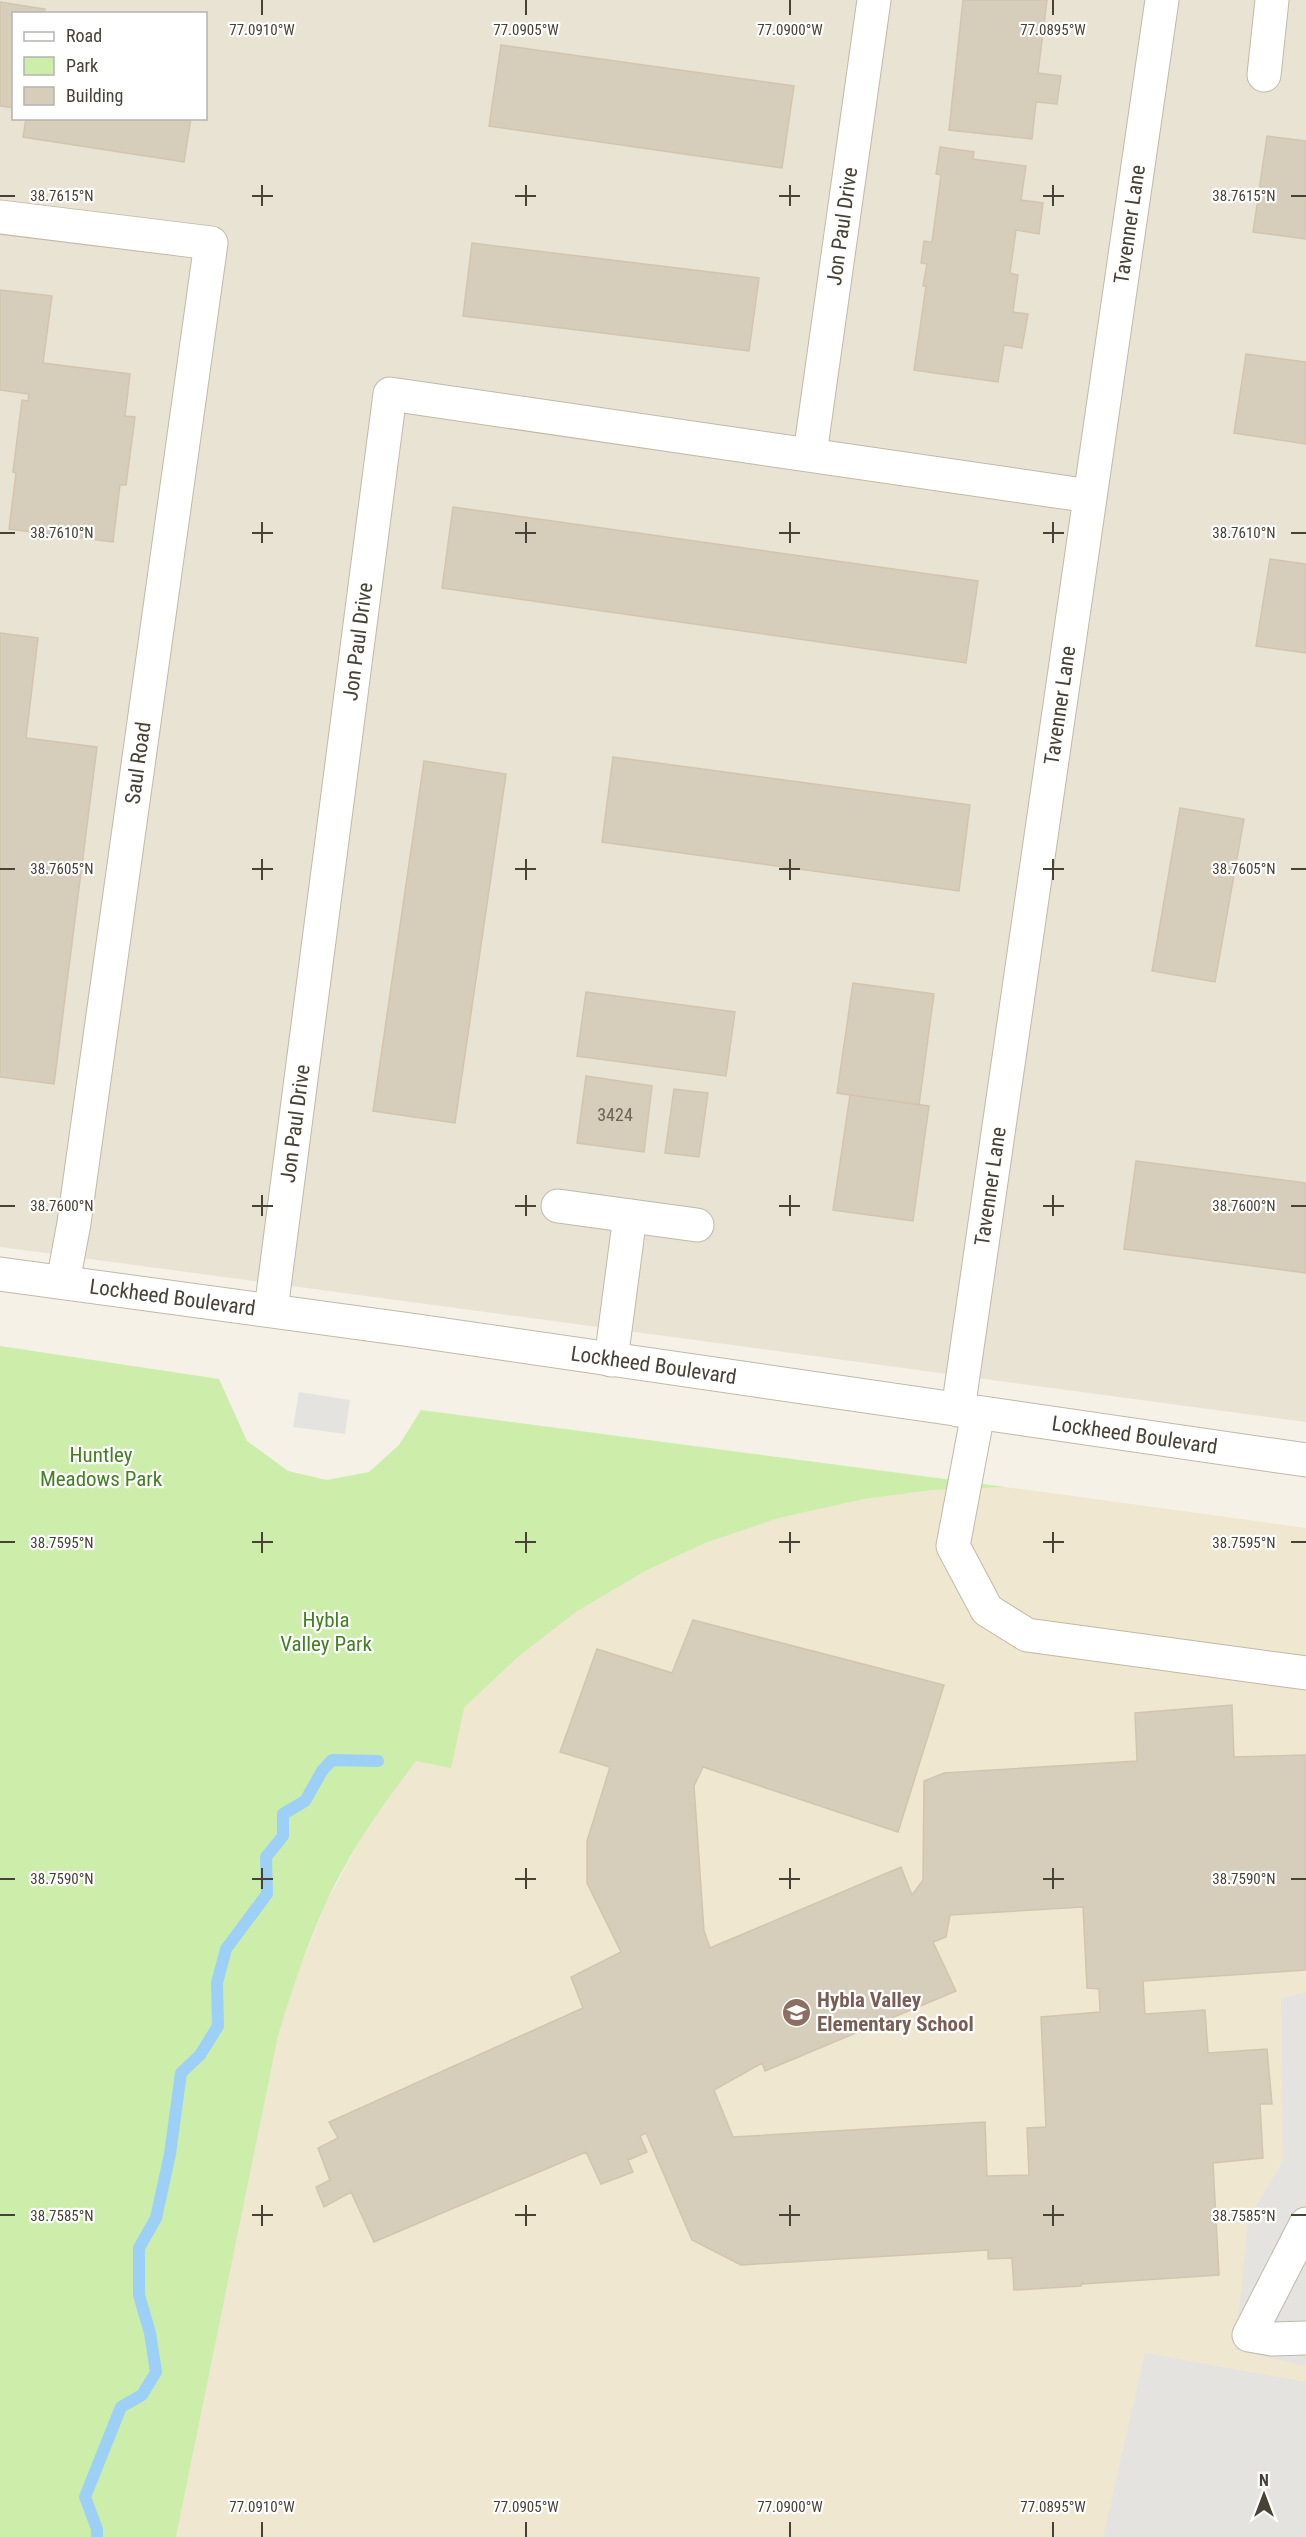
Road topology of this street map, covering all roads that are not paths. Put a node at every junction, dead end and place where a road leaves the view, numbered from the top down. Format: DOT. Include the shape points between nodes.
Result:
graph roads {
  1 [pos="874,0"];
  2 [pos="1162,0"];
  3 [pos="1272,0"];
  4 [pos="1264,75"];
  5 [pos="0,217"];
  6 [pos="810,454"];
  7 [pos="1090,496"];
  8 [pos="558,1206"];
  9 [pos="630,1216"];
  10 [pos="697,1225"];
  11 [pos="0,1274"];
  12 [pos="63,1282"];
  13 [pos="271,1310"];
  14 [pos="611,1360"];
  15 [pos="968,1412"];
  16 [pos="1306,1460"];
  17 [pos="1306,1673"];
  18 [pos="1306,2224"];
  19 [pos="1306,2338"];
  1 -- 6 [label="street, Jon Paul Drive"];
  2 -- 7 [label="street, Tavenner Lane"];
  3 -- 4 [label="street"];
  5 -- 12 [label="street, Saul Road" via="211,243"];
  6 -- 7 [label="street, Jon Paul Drive"];
  6 -- 13 [label="street, Jon Paul Drive" via="390,394"];
  7 -- 15 [label="street, Tavenner Lane"];
  8 -- 9 [label="street"];
  9 -- 10 [label="street"];
  9 -- 14 [label="street"];
  11 -- 12 [label="street, Lockheed Boulevard"];
  12 -- 13 [label="street, Lockheed Boulevard"];
  13 -- 14 [label="street, Lockheed Boulevard"];
  14 -- 15 [label="street, Lockheed Boulevard"];
  15 -- 16 [label="street, Lockheed Boulevard"];
  15 -- 17 [label="street, Tavenner Lane" via="953,1546 987,1610 1027,1635"];
  18 -- 19 [label="street" via="1249,2335"];
}
